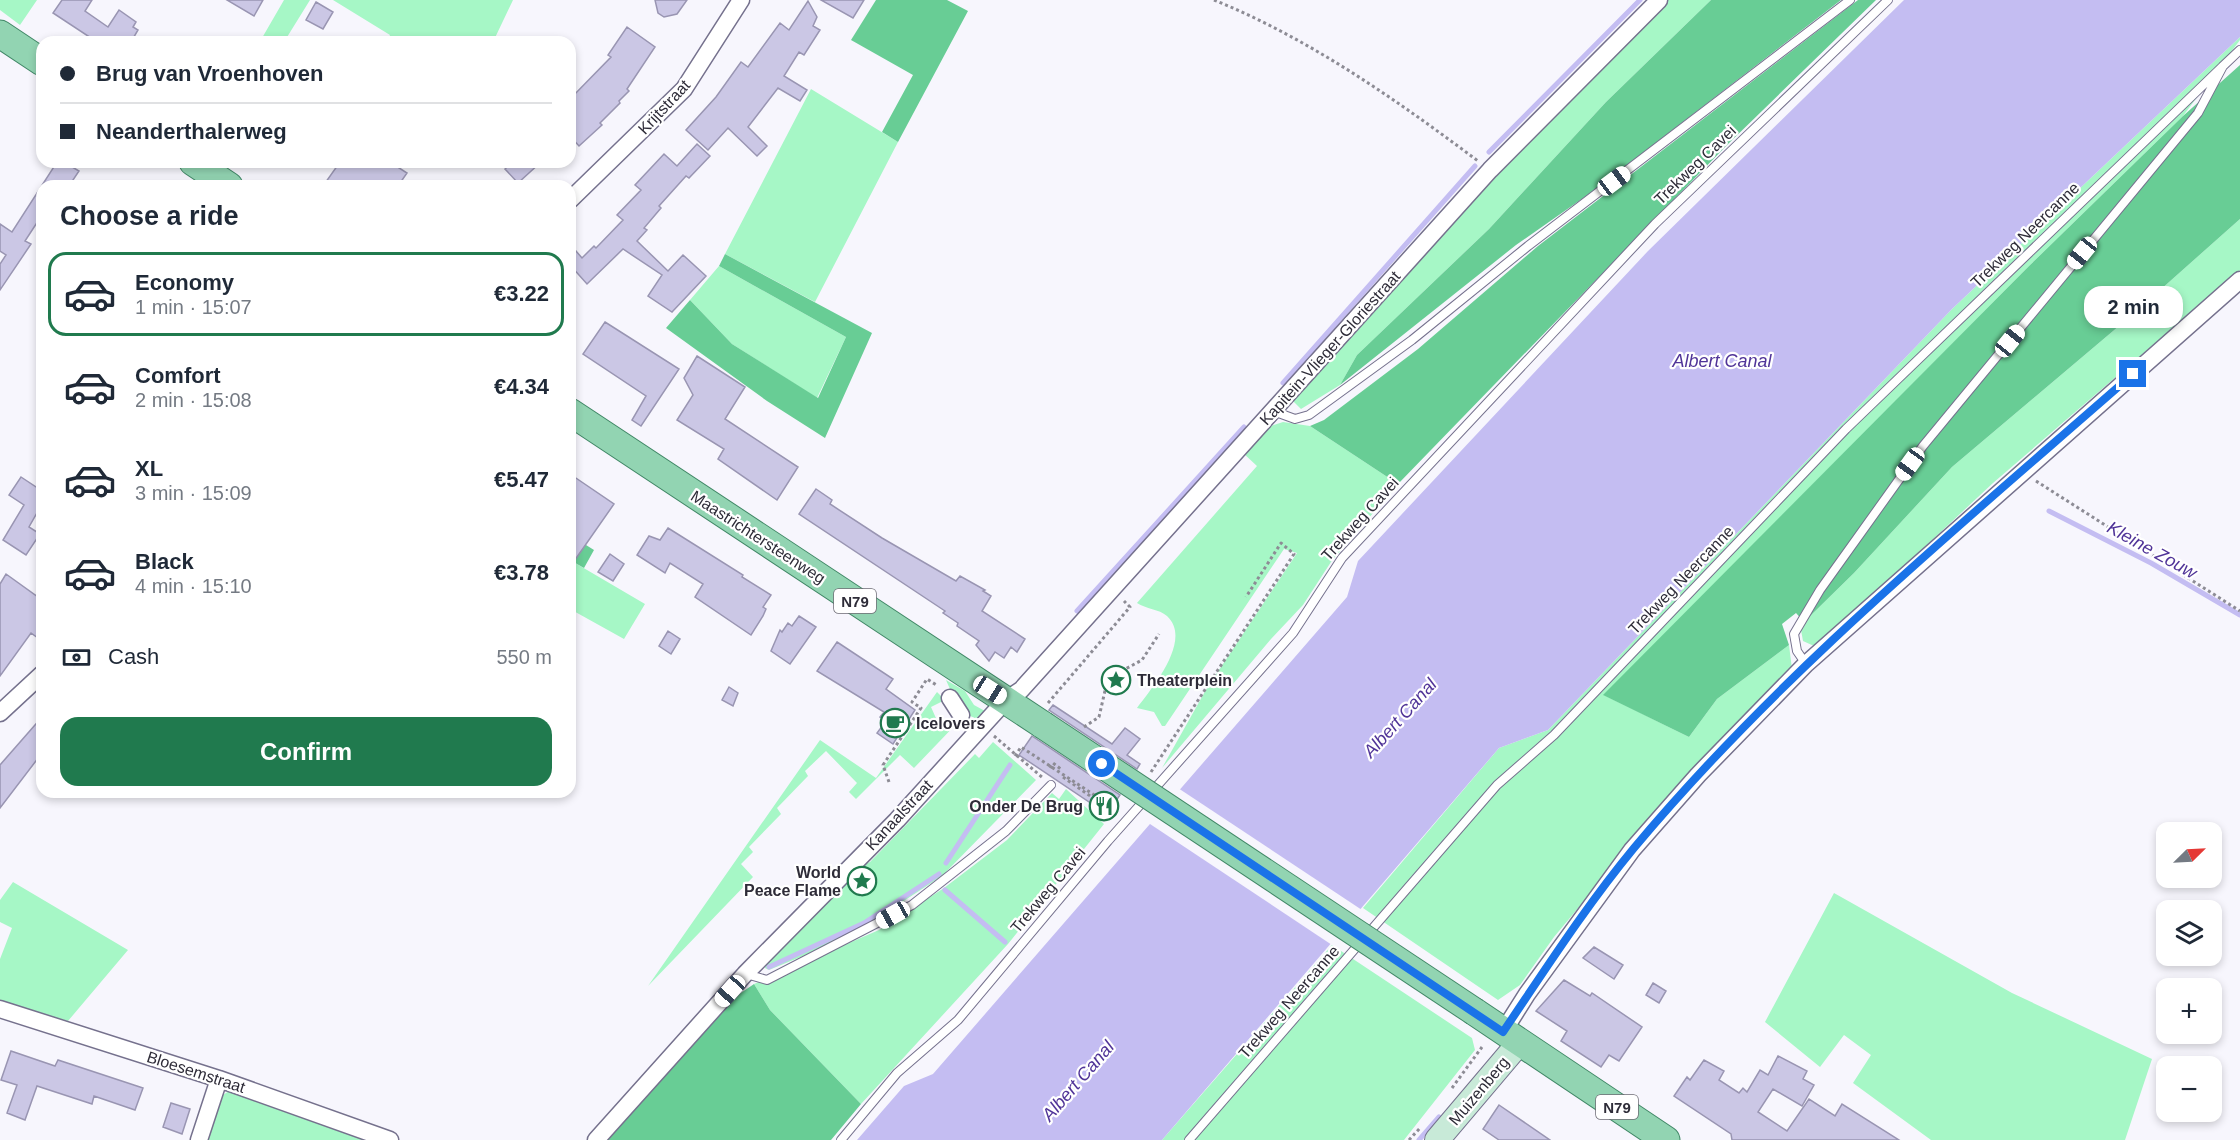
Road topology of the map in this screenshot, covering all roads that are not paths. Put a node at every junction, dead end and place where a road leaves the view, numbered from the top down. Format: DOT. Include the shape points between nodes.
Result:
graph roads {
  1 [pos="741,0"];
  2 [pos="1659,0"];
  3 [pos="1850,0"];
  4 [pos="1888,0"];
  5 [pos="0,34"];
  6 [pos="2240,50"];
  7 [pos="36,58"];
  8 [pos="2223,66"];
  9 [pos="202,168"];
  10 [pos="220,180"];
  11 [pos="576,194"];
  12 [pos="2240,280"];
  13 [pos="1272,411"];
  14 [pos="576,416"];
  15 [pos="1806,664"];
  16 [pos="36,680"];
  17 [pos="950,698"];
  18 [pos="1006,700"];
  19 [pos="0,713"];
  20 [pos="961,715"];
  21 [pos="1051,784"];
  22 [pos="745,974"];
  23 [pos="0,1009"];
  24 [pos="1512,1037"];
  25 [pos="219,1079"];
  26 [pos="1430,1132"];
  27 [pos="199,1140"];
  28 [pos="390,1140"];
  29 [pos="596,1140"];
  30 [pos="841,1140"];
  31 [pos="1189,1140"];
  32 [pos="1666,1140"];
  1 -- 11 [label="street, Krijtstraat" via="684,89"];
  2 -- 13 [label="street, Kapitein-Vlieger-Gloriestraat" via="1490,170"];
  3 -- 13 [label="lane" via="1310,415 1295,419"];
  4 -- 30 [label="lane, Trekweg Cavei" via="1655,224 1342,558 1293,633 958,1020 897,1073"];
  5 -- 7 [label="main road"];
  6 -- 8 [label="lane, Trekweg Neercanne"];
  8 -- 15 [label="lane" via="2198,113 1923,446 1820,590 1794,634 1797,651"];
  8 -- 31 [label="lane, Trekweg Neercanne" via="1846,429 1554,735 1497,785"];
  9 -- 10 [label="main road"];
  12 -- 15 [label="street"];
  13 -- 18 [label="street, Kapitein-Vlieger-Gloriestraat" via="1021,690"];
  14 -- 18 [label="main road, Maastrichtersteenweg / N79"];
  15 -- 24 [label="street" via="1698,775 1632,850 1527,994"];
  16 -- 19 [label="street"];
  17 -- 20 [label="street"];
  18 -- 22 [label="street, Kanaalstraat" via="897,820"];
  18 -- 24 [label="main road, Maastrichtersteenweg / N79, bridge" via="1044,716"];
  21 -- 22 [label="lane" via="1006,831 912,905 767,980"];
  22 -- 29 [label="street, Kanaalstraat"];
  23 -- 25 [label="street, Bloesemstraat"];
  24 -- 26 [label="street, Muizenberg"];
  24 -- 32 [label="main road, Maastrichtersteenweg / N79"];
  25 -- 27 [label="street"];
  25 -- 28 [label="street, Bloesemstraat"];
}
